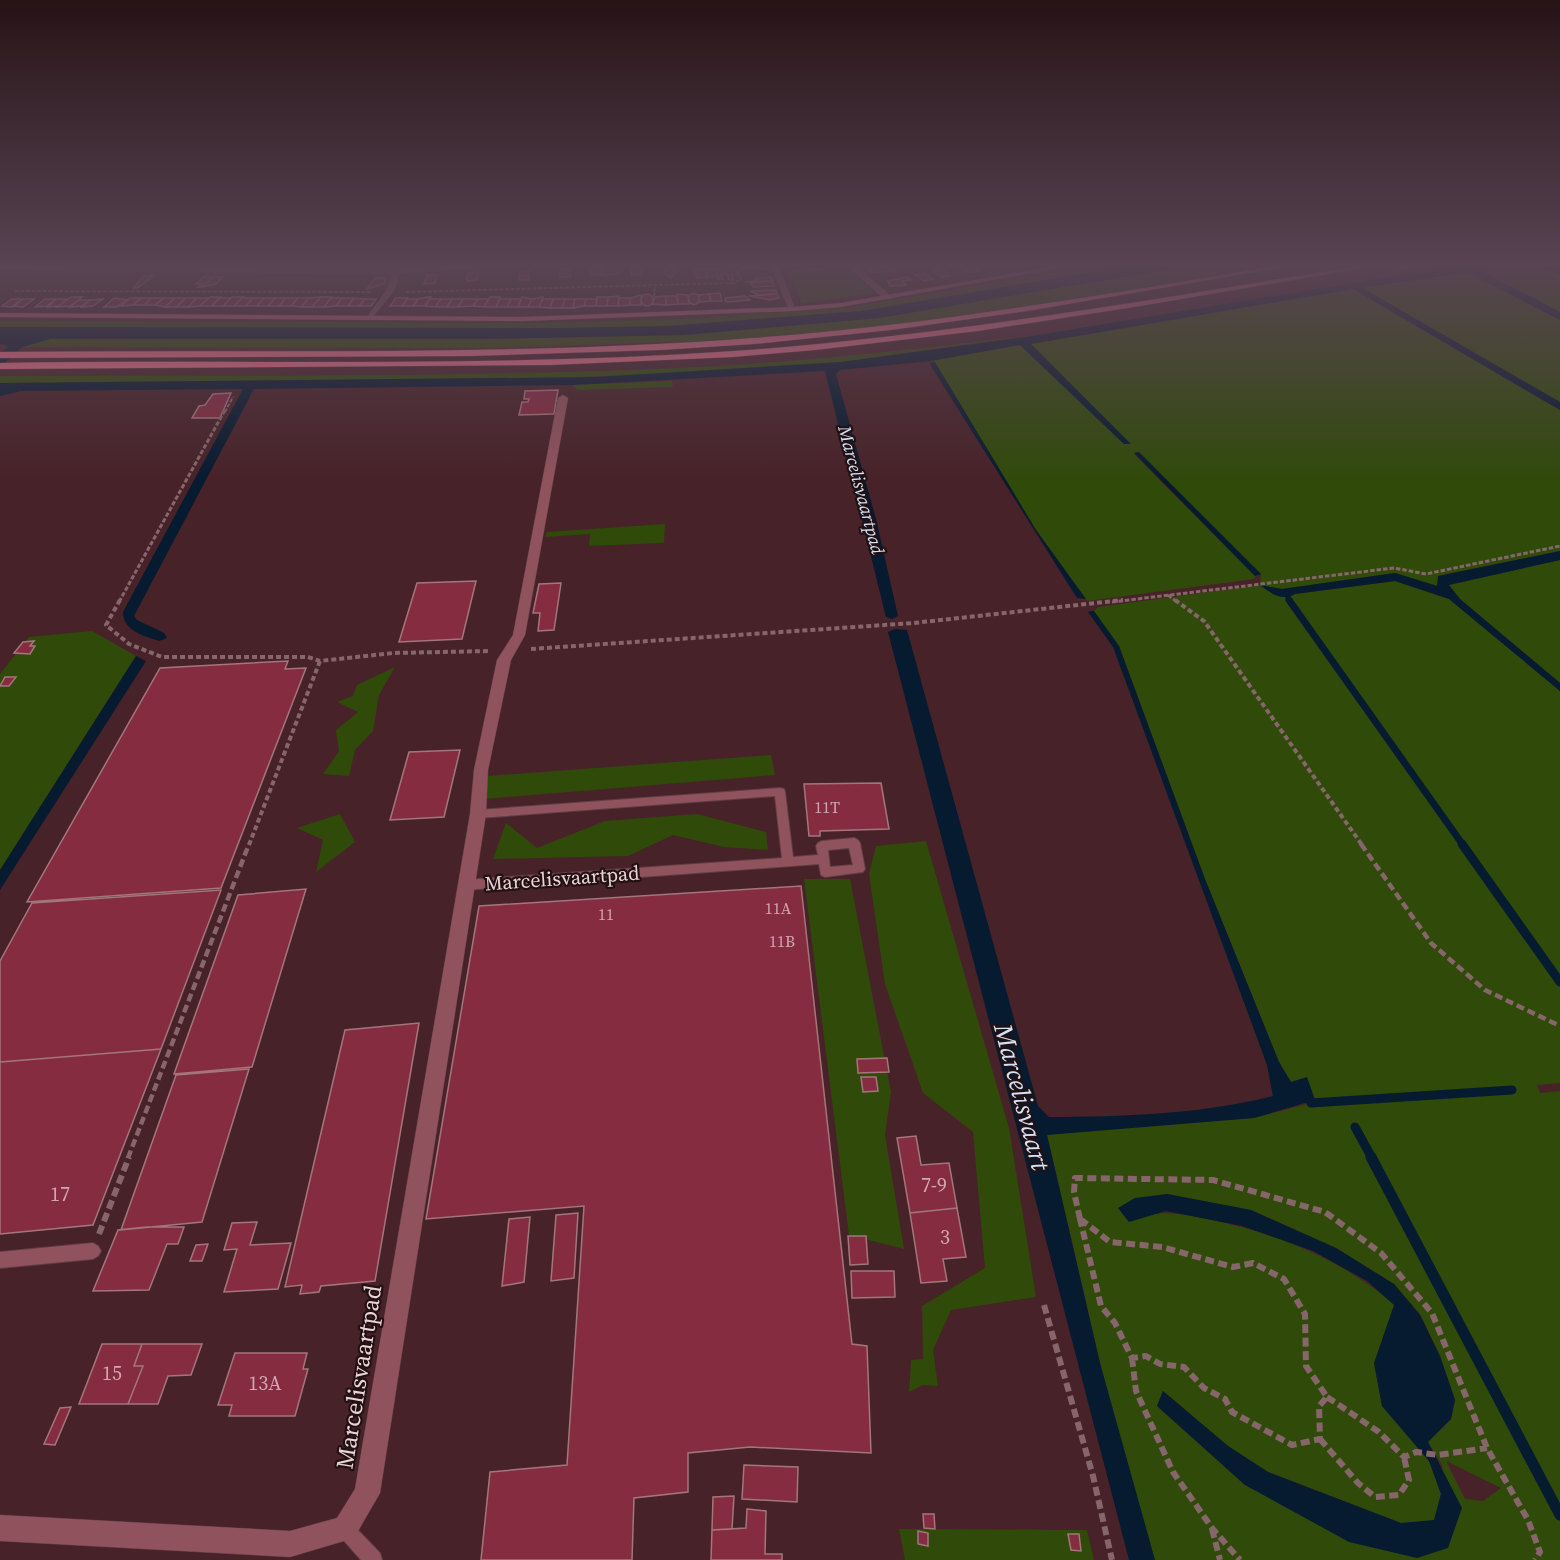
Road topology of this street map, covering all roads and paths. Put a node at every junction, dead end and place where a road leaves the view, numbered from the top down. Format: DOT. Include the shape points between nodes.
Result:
graph roads {
  1 [pos="805,337"];
  2 [pos="901,337"];
  3 [pos="0,354"];
  4 [pos="0,366"];
  5 [pos="233,397"];
  6 [pos="563,398"];
  7 [pos="1560,546"];
  8 [pos="1167,595"];
  9 [pos="511,650"];
  10 [pos="320,661"];
  11 [pos="478,814"];
  12 [pos="824,859"];
  13 [pos="788,862"];
  14 [pos="465,885"];
  15 [pos="1560,1026"];
  16 [pos="1080,1219"];
  17 [pos="93,1251"];
  18 [pos="0,1260"];
  19 [pos="1044,1305"];
  20 [pos="1132,1358"];
  21 [pos="1327,1397"];
  22 [pos="1320,1439"];
  23 [pos="1487,1448"];
  24 [pos="1404,1457"];
  25 [pos="0,1528"];
  26 [pos="1212,1528"];
  27 [pos="345,1529"];
  28 [pos="373,1560"];
  29 [pos="1112,1560"];
  30 [pos="1220,1560"];
  31 [pos="1240,1560"];
  32 [pos="1534,1560"];
  1 -- 3 [label="main road" via="616,349"];
  2 -- 4 [label="main road" via="734,354 486,363"];
  5 -- 10 [label="path" via="106,625 129,644 162,657 308,657"];
  6 -- 9 [label="street, Marcelisvaartpad" via="519,635"];
  7 -- 8 [label="path" via="1425,574 1394,568"];
  8 -- 9 [label="path" via="914,623"];
  8 -- 15 [label="path" via="1204,621 1431,943 1485,990"];
  9 -- 10 [label="path" via="393,653"];
  9 -- 11 [label="street, Marcelisvaartpad" via="504,660 484,759"];
  10 -- 17 [label="path"];
  11 -- 13 [label="lane" via="780,792"];
  11 -- 14 [label="street, Marcelisvaartpad"];
  12 -- 13 [label="lane, Marcelisvaartpad"];
  13 -- 14 [label="lane, Marcelisvaartpad"];
  14 -- 27 [label="street, Marcelisvaartpad" via="367,1492"];
  16 -- 20 [label="path" via="1101,1306 1115,1323"];
  16 -- 21 [label="path" via="1110,1242 1162,1247 1233,1267 1253,1263 1284,1279 1305,1314 1306,1366"];
  16 -- 23 [label="path" via="1075,1178 1214,1180 1325,1212 1381,1252 1432,1313"];
  17 -- 18 [label="lane"];
  19 -- 29 [label="path" via="1093,1476"];
  20 -- 22 [label="path" via="1146,1356 1160,1364 1184,1367 1204,1388 1225,1399 1232,1412 1292,1445"];
  20 -- 26 [label="path" via="1136,1391 1173,1472"];
  21 -- 22 [label="path" via="1318,1406"];
  21 -- 24 [label="path" via="1379,1432"];
  22 -- 24 [label="path" via="1358,1483 1376,1497 1399,1495 1409,1480"];
  23 -- 24 [label="path" via="1438,1455 1416,1452"];
  23 -- 32 [label="path" via="1528,1520 1540,1552"];
  25 -- 27 [label="street" via="290,1544"];
  26 -- 30 [label="path"];
  26 -- 31 [label="path"];
  27 -- 28 [label="lane"];
}
